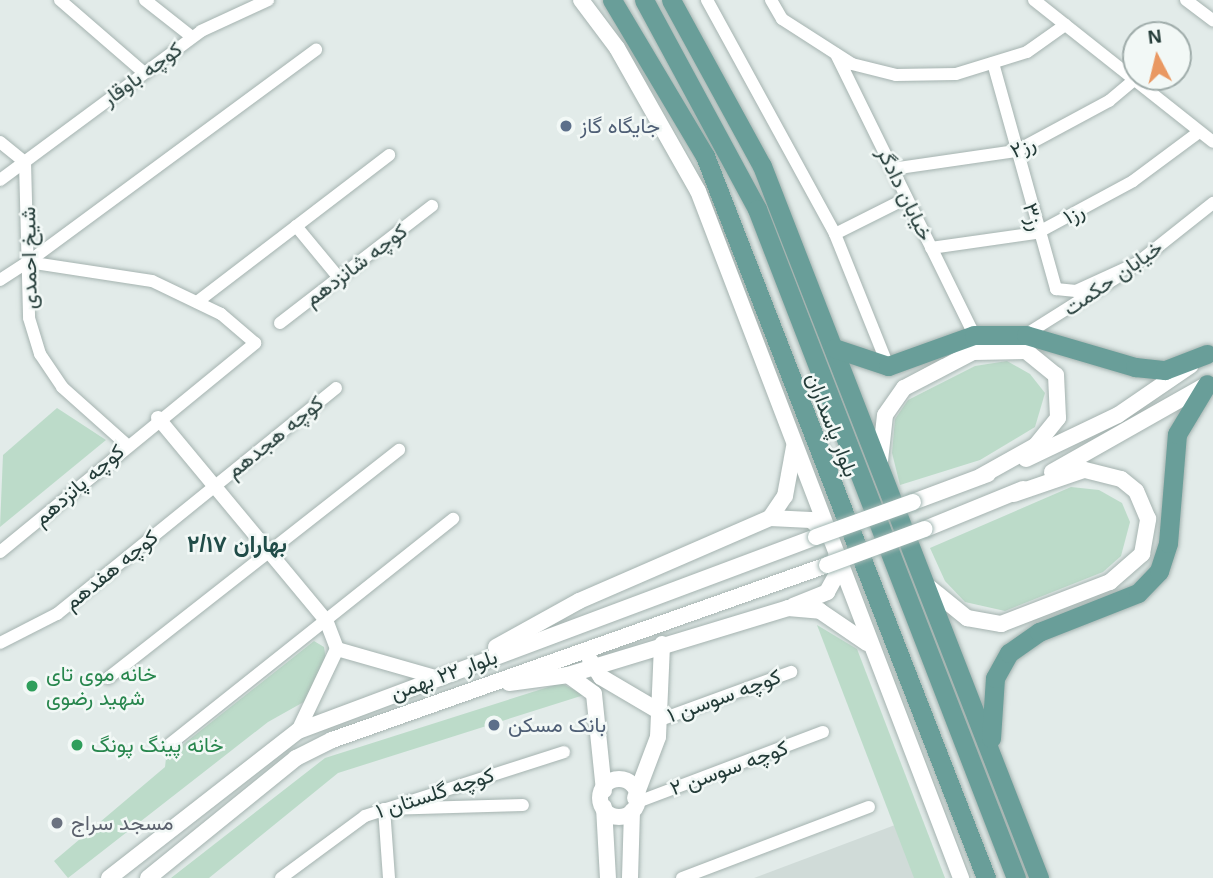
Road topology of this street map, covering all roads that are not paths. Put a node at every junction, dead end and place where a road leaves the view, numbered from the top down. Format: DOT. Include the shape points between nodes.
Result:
graph roads {
  1 [pos="60,0"];
  2 [pos="145,0"];
  3 [pos="268,0"];
  4 [pos="581,0"];
  5 [pos="612,0"];
  6 [pos="644,0"];
  7 [pos="671,0"];
  8 [pos="707,0"];
  9 [pos="771,0"];
  10 [pos="1034,0"];
  11 [pos="1186,0"];
  12 [pos="1213,20"];
  13 [pos="1065,25"];
  14 [pos="192,37"];
  15 [pos="316,50"];
  16 [pos="836,54"];
  17 [pos="993,63"];
  18 [pos="1122,68"];
  19 [pos="143,72"];
  20 [pos="1122,90"];
  21 [pos="1151,91"];
  22 [pos="1199,132"];
  23 [pos="0,142"];
  24 [pos="1213,142"];
  25 [pos="1016,151"];
  26 [pos="389,155"];
  27 [pos="25,162"];
  28 [pos="762,166"];
  29 [pos="892,169"];
  30 [pos="0,180"];
  31 [pos="907,198"];
  32 [pos="1213,203"];
  33 [pos="432,206"];
  34 [pos="757,209"];
  35 [pos="296,226"];
  36 [pos="1037,233"];
  37 [pos="835,234"];
  38 [pos="931,248"];
  39 [pos="28,262"];
  40 [pos="1135,264"];
  41 [pos="339,278"];
  42 [pos="0,280"];
  43 [pos="197,302"];
  44 [pos="280,323"];
  45 [pos="974,335"];
  46 [pos="1026,335"];
  47 [pos="1009,347"];
  48 [pos="834,348"];
  49 [pos="1210,352"];
  50 [pos="888,366"];
  51 [pos="1210,382"];
  52 [pos="336,388"];
  53 [pos="158,418"];
  54 [pos="794,435"];
  55 [pos="126,444"];
  56 [pos="399,450"];
  57 [pos="981,476"];
  58 [pos="884,477"];
  59 [pos="215,486"];
  60 [pos="1014,494"];
  61 [pos="453,519"];
  62 [pos="770,519"];
  63 [pos="267,550"];
  64 [pos="0,552"];
  65 [pos="924,579"];
  66 [pos="788,608"];
  67 [pos="326,620"];
  68 [pos="0,643"];
  69 [pos="662,644"];
  70 [pos="593,646"];
  71 [pos="873,648"];
  72 [pos="337,649"];
  73 [pos="459,668"];
  74 [pos="592,668"];
  75 [pos="791,672"];
  76 [pos="568,675"];
  77 [pos="435,677"];
  78 [pos="108,678"];
  79 [pos="461,690"];
  80 [pos="657,715"];
  81 [pos="298,731"];
  82 [pos="823,733"];
  83 [pos="170,744"];
  84 [pos="564,752"];
  85 [pos="991,753"];
  86 [pos="604,790"];
  87 [pos="634,804"];
  88 [pos="523,805"];
  89 [pos="604,807"];
  90 [pos="870,807"];
  91 [pos="384,809"];
  92 [pos="998,829"];
  93 [pos="972,839"];
  94 [pos="109,878"];
  95 [pos="148,878"];
  96 [pos="281,878"];
  97 [pos="389,878"];
  98 [pos="608,878"];
  99 [pos="630,878"];
  100 [pos="682,878"];
  101 [pos="961,878"];
  102 [pos="986,878"];
  103 [pos="1016,878"];
  104 [pos="1039,878"];
  1 -- 19 [label="street"];
  2 -- 14 [label="street"];
  3 -- 14 [label="street, کوچه باوقار"];
  4 -- 54 [label="main road" via="617,48 698,191"];
  5 -- 93 [label="main road, بلوار پاسداران" via="705,156"];
  6 -- 34 [label="main road, بلوار پاسداران"];
  7 -- 28 [label="main road"];
  8 -- 37 [label="street"];
  9 -- 16 [label="street" via="782,19"];
  10 -- 13 [label="street"];
  11 -- 12 [label="street"];
  13 -- 17 [label="street" via="1027,52"];
  13 -- 18 [label="street"];
  14 -- 19 [label="street, کوچه باوقار"];
  15 -- 39 [label="street"];
  16 -- 17 [label="street" via="896,75 956,74"];
  16 -- 29 [label="street, خیابان دادگر"];
  17 -- 25 [label="street, رز۳"];
  19 -- 27 [label="street, کوچه باوقار"];
  20 -- 25 [label="street, رز۲"];
  21 -- 22 [label="street"];
  22 -- 24 [label="street"];
  22 -- 36 [label="street, رز۱" via="1133,181"];
  23 -- 27 [label="street"];
  25 -- 29 [label="street, رز۲"];
  25 -- 36 [label="street, رز۳"];
  26 -- 35 [label="street"];
  27 -- 30 [label="street, کوچه باوقار"];
  27 -- 39 [label="street, شیخ احمدی"];
  28 -- 34 [label="main road"];
  28 -- 48 [label="main road"];
  29 -- 31 [label="street, خیابان دادگر"];
  31 -- 37 [label="street"];
  31 -- 38 [label="street, خیابان دادگر"];
  32 -- 40 [label="street, خیابان حکمت"];
  33 -- 41 [label="street, کوچه شانزدهم"];
  34 -- 92 [label="main road, بلوار پاسداران" via="905,604"];
  35 -- 41 [label="street"];
  35 -- 43 [label="street"];
  36 -- 38 [label="street, رز۱"];
  36 -- 40 [label="street, رز۳" via="1056,289 1068,292"];
  37 -- 50 [label="street"];
  38 -- 45 [label="street, خیابان دادگر"];
  39 -- 42 [label="street"];
  39 -- 43 [label="street" via="152,281"];
  39 -- 55 [label="street, شیخ احمدی" via="29,318 40,354 62,387"];
  40 -- 46 [label="street, خیابان حکمت"];
  41 -- 44 [label="street, کوچه شانزدهم"];
  43 -- 53 [label="street" via="255,344"];
  45 -- 46 [label="main road"];
  45 -- 50 [label="main road"];
  46 -- 47 [label="street, خیابان حکمت"];
  46 -- 49 [label="main road" via="1135,367 1166,370"];
  47 -- 57 [label="main road" via="1038,358 1056,375 1058,418 1035,446"];
  47 -- 58 [label="main road" via="973,352 904,388 880,431"];
  48 -- 50 [label="main road"];
  48 -- 58 [label="main road"];
  49 -- 57 [label="main road" via="1118,415"];
  51 -- 60 [label="main road"];
  51 -- 85 [label="main road" via="1177,434 1168,543 1159,571 1138,593 1039,632 1009,653 995,678"];
  52 -- 59 [label="street, کوچه هجدهم"];
  53 -- 55 [label="street, کوچه پانزدهم"];
  53 -- 59 [label="street"];
  54 -- 62 [label="main road" via="794,467"];
  54 -- 71 [label="main road"];
  55 -- 64 [label="street, کوچه پانزدهم"];
  56 -- 63 [label="street"];
  57 -- 73 [label="main road, بلوار ۲۲ بهمن, bridge"];
  58 -- 65 [label="main road"];
  59 -- 63 [label="street"];
  59 -- 68 [label="street, کوچه هفدهم" via="57,614"];
  60 -- 65 [label="main road" via="1084,470 1121,479 1136,491 1148,519 1142,554 1110,583 1001,624 951,610"];
  60 -- 70 [label="main road, بلوار ۲۲ بهمن, bridge"];
  61 -- 67 [label="street"];
  62 -- 66 [label="main road" via="811,520 834,553 837,574 827,592"];
  62 -- 73 [label="main road" via="579,601"];
  63 -- 67 [label="street"];
  63 -- 78 [label="street"];
  65 -- 85 [label="main road"];
  66 -- 69 [label="main road"];
  66 -- 71 [label="main road" via="839,620"];
  67 -- 72 [label="street"];
  67 -- 83 [label="street"];
  69 -- 74 [label="main road"];
  69 -- 80 [label="main road"];
  70 -- 74 [label="main road"];
  70 -- 79 [label="main road, بلوار ۲۲ بهمن"];
  71 -- 101 [label="main road"];
  72 -- 77 [label="street"];
  72 -- 81 [label="street"];
  73 -- 77 [label="main road, بلوار ۲۲ بهمن"];
  74 -- 76 [label="main road"];
  74 -- 80 [label="main road"];
  75 -- 80 [label="street, کوچه سوسن ۱"];
  76 -- 79 [label="main road"];
  76 -- 86 [label="main road" via="594,694"];
  77 -- 81 [label="main road, بلوار ۲۲ بهمن"];
  79 -- 95 [label="main road, بلوار ۲۲ بهمن" via="296,758"];
  80 -- 87 [label="main road"];
  81 -- 94 [label="main road, بلوار ۲۲ بهمن"];
  82 -- 87 [label="street, کوچه سوسن ۲"];
  84 -- 91 [label="street, کوچه گلستان ۱"];
  85 -- 104 [label="main road"];
  86 -- 87 [label="main road" via="613,777 625,777"];
  86 -- 89 [label="main road"];
  87 -- 89 [label="main road" via="613,820"];
  87 -- 99 [label="main road"];
  88 -- 91 [label="street"];
  89 -- 98 [label="main road"];
  90 -- 100 [label="street"];
  91 -- 96 [label="street, کوچه گلستان ۱" via="365,816"];
  91 -- 97 [label="street"];
  92 -- 93 [label="main road"];
  92 -- 103 [label="main road, بلوار پاسداران"];
  93 -- 102 [label="main road, بلوار پاسداران"];
}
